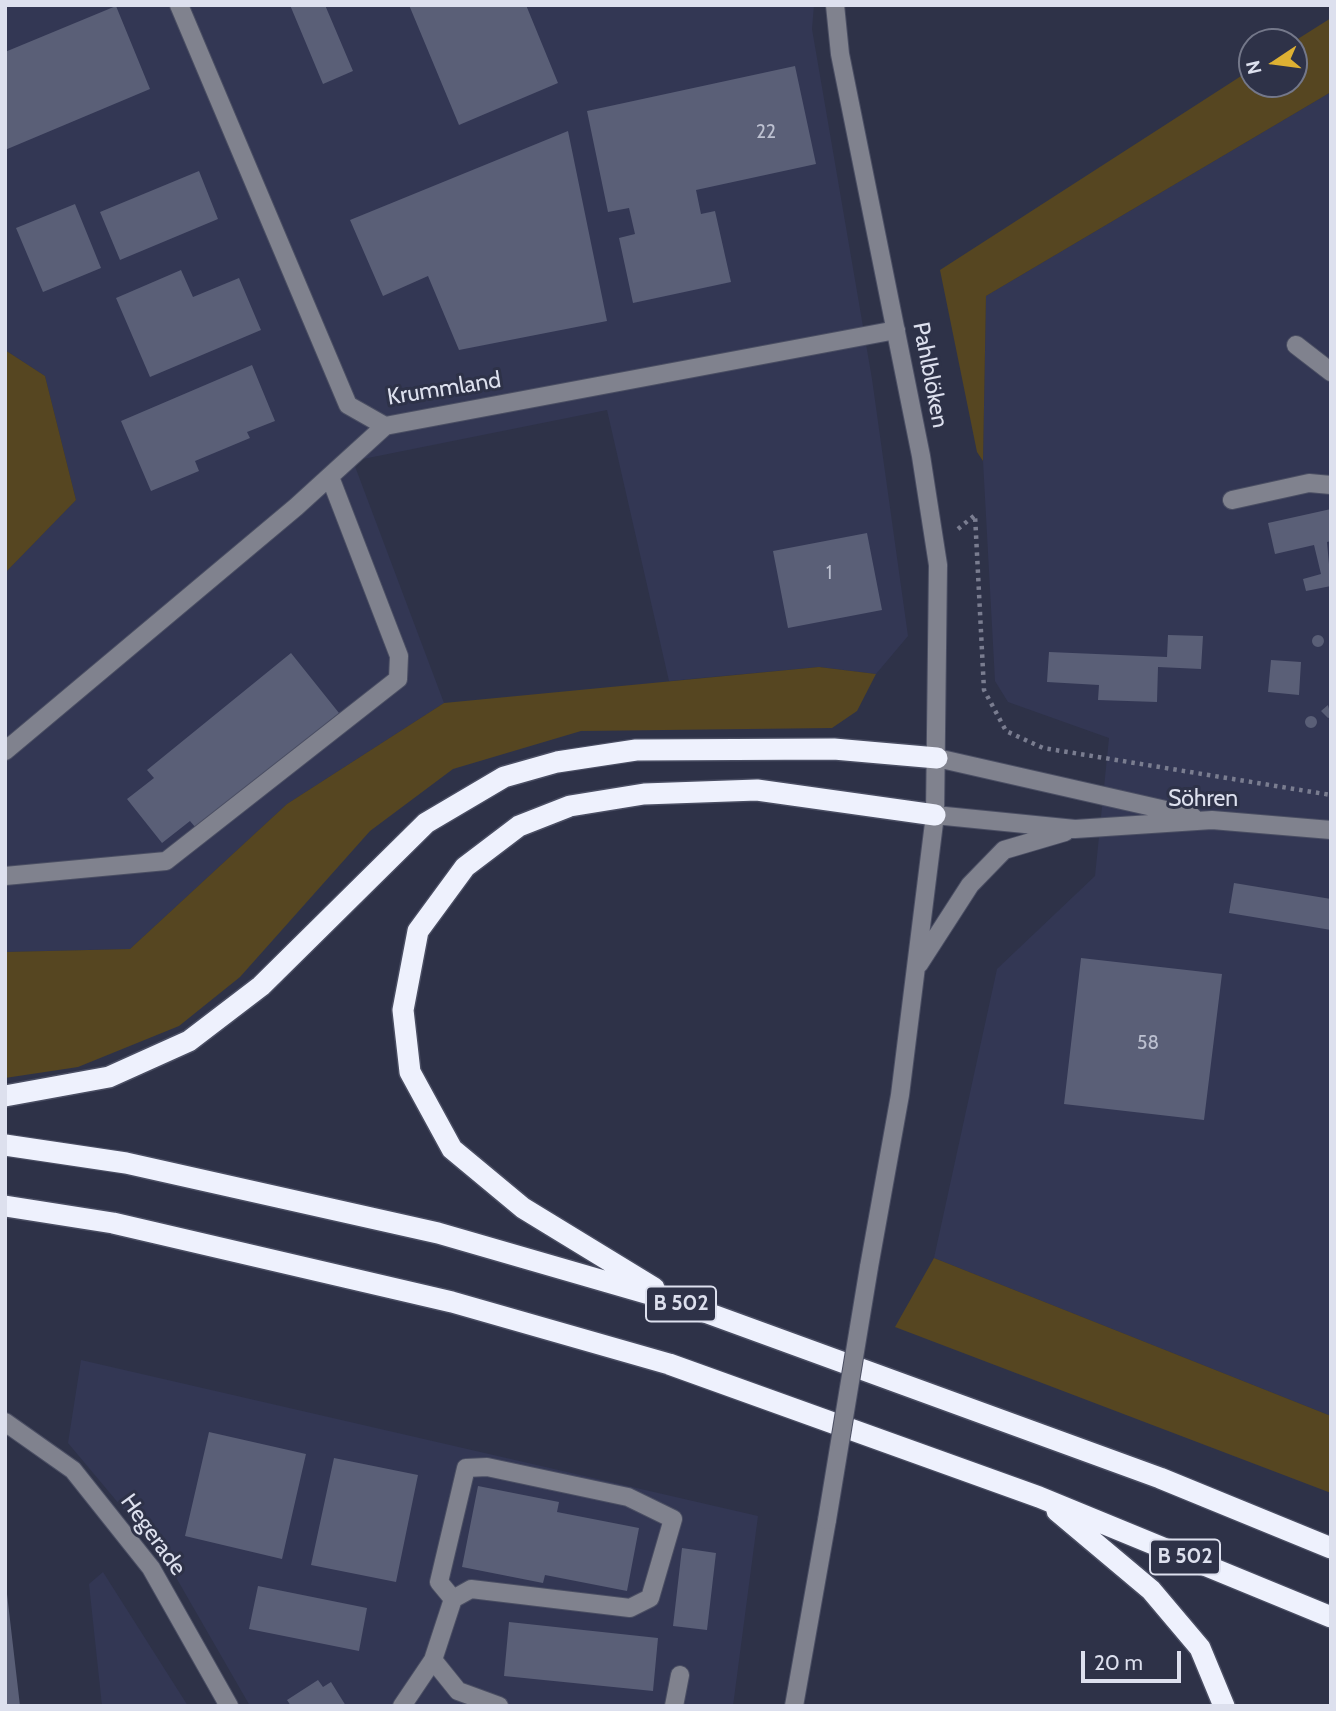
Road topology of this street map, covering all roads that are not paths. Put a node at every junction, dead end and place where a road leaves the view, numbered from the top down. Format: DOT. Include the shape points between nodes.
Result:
graph roads {
  1 [pos="178,5"];
  2 [pos="835,5"];
  3 [pos="896,330"];
  4 [pos="1296,345"];
  5 [pos="1331,372"];
  6 [pos="385,426"];
  7 [pos="330,477"];
  8 [pos="1331,485"];
  9 [pos="1232,500"];
  10 [pos="5,751"];
  11 [pos="937,758"];
  12 [pos="935,815"];
  13 [pos="1212,820"];
  14 [pos="1075,829"];
  15 [pos="1331,831"];
  16 [pos="5,876"];
  17 [pos="917,967"];
  18 [pos="5,1096"];
  19 [pos="5,1145"];
  20 [pos="5,1206"];
  21 [pos="680,1303"];
  22 [pos="5,1422"];
  23 [pos="1039,1497"];
  24 [pos="1331,1548"];
  25 [pos="453,1599"];
  26 [pos="1331,1617"];
  27 [pos="433,1660"];
  28 [pos="680,1675"];
  29 [pos="229,1706"];
  30 [pos="402,1706"];
  31 [pos="499,1706"];
  32 [pos="674,1706"];
  33 [pos="794,1706"];
  34 [pos="1224,1706"];
  1 -- 6 [label="street, Krummland" via="348,405"];
  2 -- 3 [label="street, Pahlblöken" via="840,54"];
  3 -- 6 [label="street, Krummland"];
  3 -- 11 [label="street, Pahlblöken" via="937,547"];
  4 -- 5 [label="street"];
  6 -- 7 [label="street"];
  7 -- 10 [label="street"];
  7 -- 16 [label="street" via="399,656 398,679 166,861"];
  8 -- 9 [label="street" via="1309,483"];
  11 -- 12 [label="street, Pahlblöken"];
  11 -- 13 [label="street"];
  11 -- 18 [label="highway" via="834,749 636,750 557,762 504,777 426,823 261,986 189,1041 109,1077"];
  12 -- 14 [label="street"];
  12 -- 17 [label="street, Pahlblöken"];
  12 -- 21 [label="highway" via="757,790 643,793 570,806 519,826 465,867 418,931 403,1010 410,1072 452,1149 523,1208"];
  13 -- 14 [label="street, Söhren"];
  13 -- 15 [label="street, Söhren"];
  14 -- 17 [label="street" via="1004,850 970,885"];
  17 -- 33 [label="street, Pahlblöken, bridge" via="900,1095"];
  19 -- 21 [label="highway, B 502" via="126,1163 438,1233"];
  20 -- 23 [label="highway, B 502" via="113,1223 452,1301 669,1364"];
  21 -- 24 [label="highway, B 502" via="1160,1478"];
  22 -- 29 [label="street, Hegerade" via="72,1470 151,1568"];
  23 -- 26 [label="highway, B 502"];
  23 -- 34 [label="highway" via="1151,1590 1200,1648"];
  25 -- 25 [label="street" via="471,1589 631,1608 650,1598 673,1519 628,1497 487,1467 466,1468 439,1582"];
  25 -- 27 [label="street"];
  27 -- 30 [label="street"];
  27 -- 31 [label="street" via="457,1690"];
  28 -- 32 [label="street"];
}
